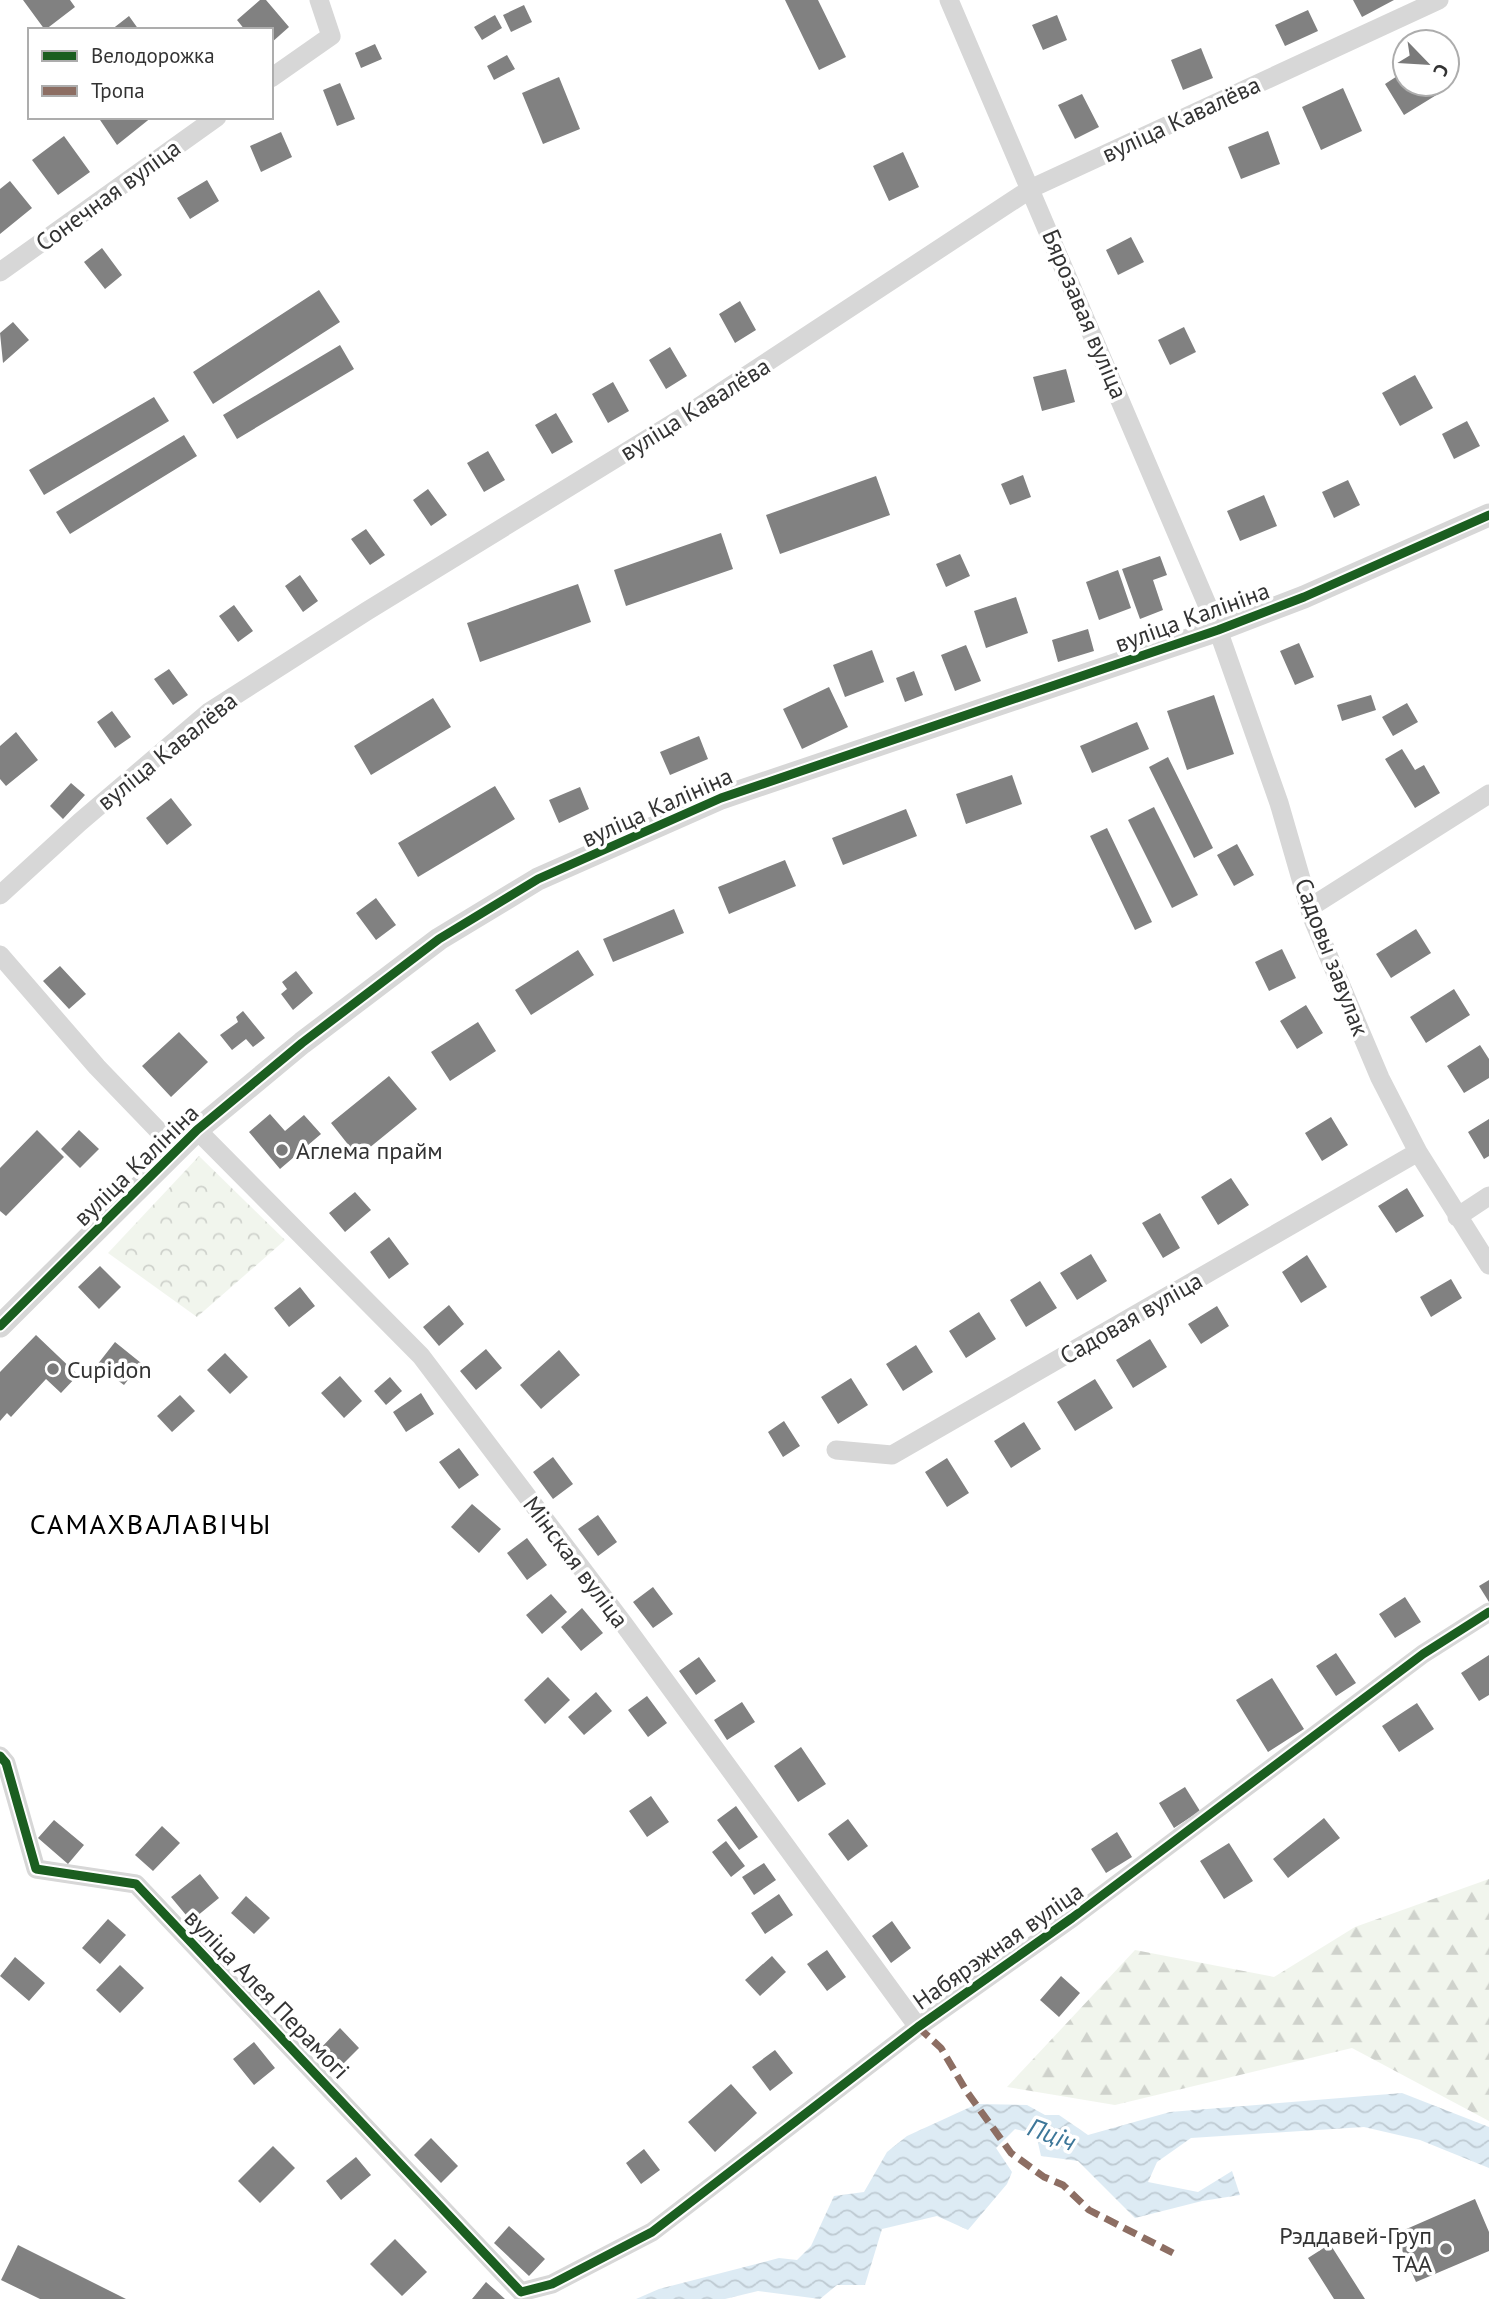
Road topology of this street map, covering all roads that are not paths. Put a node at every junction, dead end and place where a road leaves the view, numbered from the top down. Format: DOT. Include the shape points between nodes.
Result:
graph roads {
  1 [pos="319,0"];
  2 [pos="950,0"];
  3 [pos="1439,0"];
  4 [pos="273,77"];
  5 [pos="214,119"];
  6 [pos="1032,188"];
  7 [pos="0,272"];
  8 [pos="1489,515"];
  9 [pos="1218,630"];
  10 [pos="1489,794"];
  11 [pos="0,895"];
  12 [pos="1309,908"];
  13 [pos="0,955"];
  14 [pos="197,1130"];
  15 [pos="176,1149"];
  16 [pos="1418,1152"];
  17 [pos="1489,1196"];
  18 [pos="1457,1217"];
  19 [pos="1489,1265"];
  20 [pos="0,1326"];
  21 [pos="836,1450"];
  22 [pos="1489,1612"];
  23 [pos="0,1756"];
  24 [pos="918,2027"];
  25 [pos="521,2292"];
  1 -- 4 [label="street" via="331,36"];
  2 -- 6 [label="street, Бярозавая вуліца"];
  3 -- 6 [label="street, вуліца Кавалёва"];
  5 -- 7 [label="street, Сонечная вуліца"];
  6 -- 9 [label="street, Бярозавая вуліца"];
  6 -- 11 [label="street, вуліца Кавалёва" via="688,414 209,712"];
  8 -- 9 [label="street, вуліца Калініна"];
  9 -- 12 [label="street, Садовы завулак" via="1279,803"];
  9 -- 14 [label="street, вуліца Калініна" via="721,797 538,879 439,939"];
  10 -- 12 [label="street"];
  12 -- 16 [label="street, Садовы завулак" via="1380,1078"];
  13 -- 15 [label="street"];
  14 -- 15 [label="street, вуліца Калініна"];
  14 -- 24 [label="street, Мінская вуліца" via="421,1356"];
  15 -- 20 [label="street, вуліца Калініна"];
  16 -- 18 [label="street, Садовы завулак"];
  16 -- 21 [label="street, Садовая вуліца" via="892,1455"];
  17 -- 18 [label="street"];
  18 -- 19 [label="street, Садовы завулак"];
  22 -- 24 [label="street, Набярэжная вуліца" via="1423,1654 1072,1918"];
  23 -- 25 [label="street, вуліца Алея Перамогі" via="6,1763 36,1869 136,1884"];
  24 -- 25 [label="street, Набярэжная вуліца" via="652,2232 552,2284"];
}
